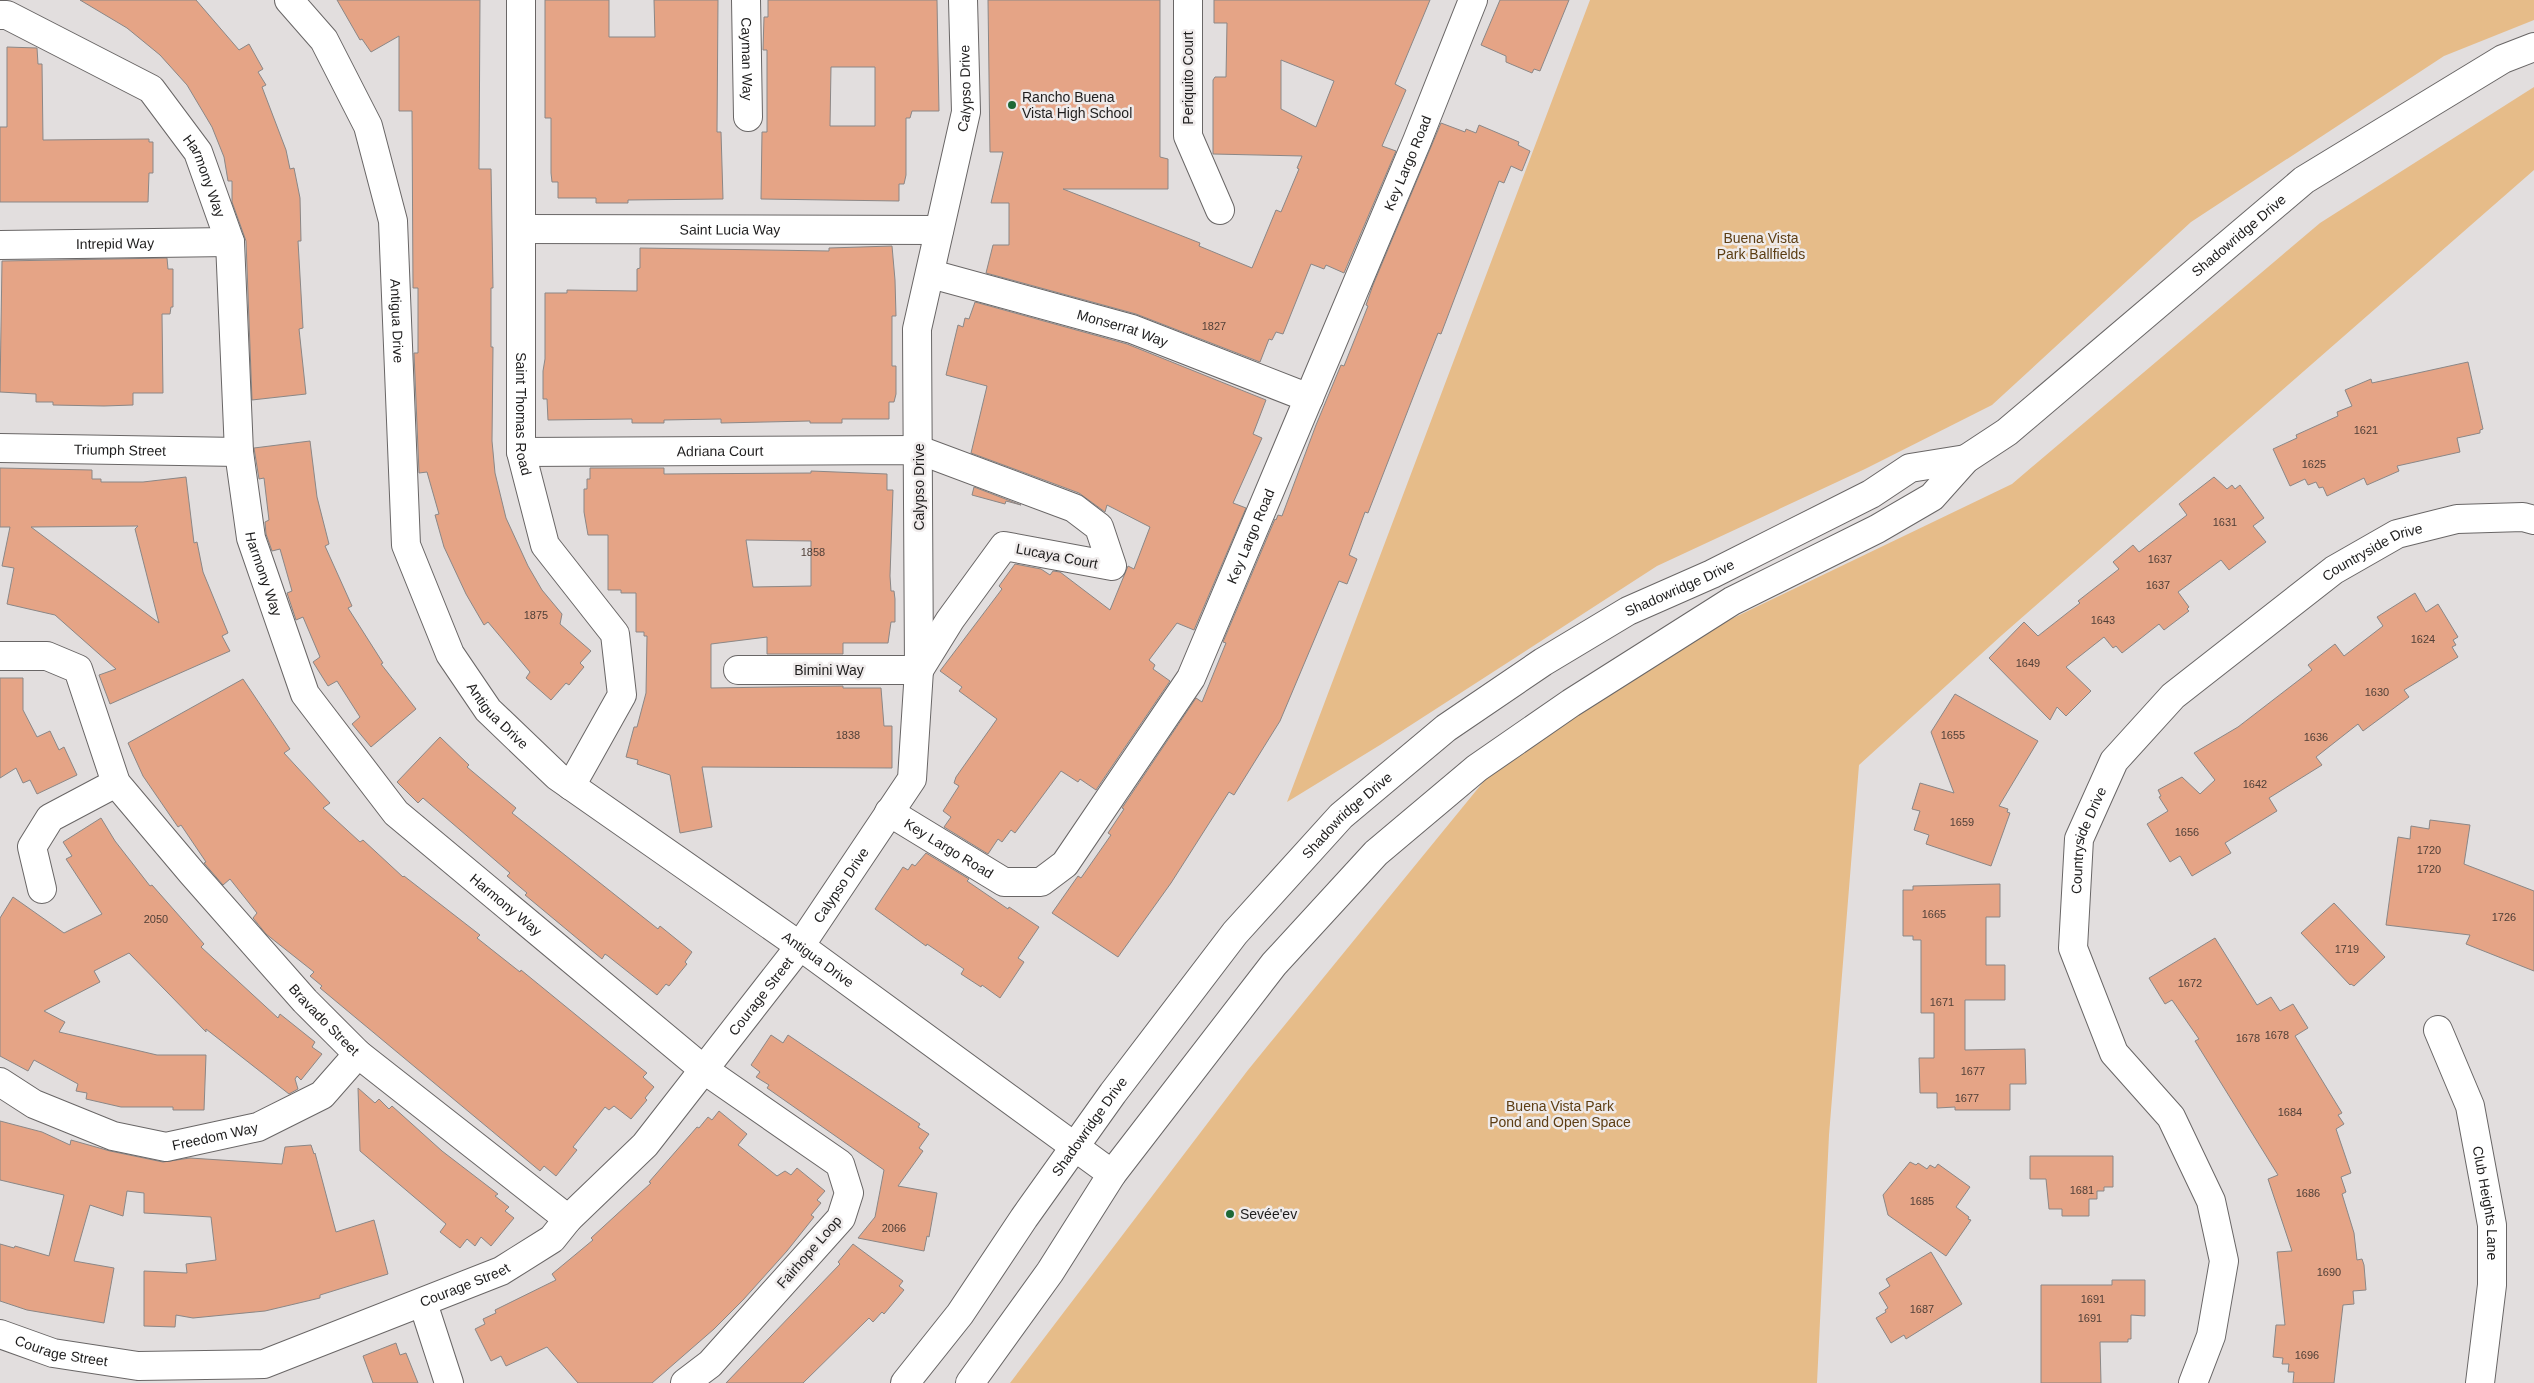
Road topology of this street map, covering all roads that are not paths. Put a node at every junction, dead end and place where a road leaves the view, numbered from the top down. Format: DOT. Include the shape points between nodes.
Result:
graph roads {
  1 [pos="289,0"];
  2 [pos="521,0"];
  3 [pos="746,0"];
  4 [pos="963,0"];
  5 [pos="1188,0"];
  6 [pos="1473,0"];
  7 [pos="0,14"];
  8 [pos="2534,47"];
  9 [pos="748,117"];
  10 [pos="1220,210"];
  11 [pos="522,229"];
  12 [pos="939,230"];
  13 [pos="230,242"];
  14 [pos="0,245"];
  15 [pos="931,274"];
  16 [pos="1309,398"];
  17 [pos="0,448"];
  18 [pos="919,450"];
  19 [pos="239,452"];
  20 [pos="522,452"];
  21 [pos="1966,459"];
  22 [pos="2534,520"];
  23 [pos="0,656"];
  24 [pos="738,670"];
  25 [pos="919,670"];
  26 [pos="116,784"];
  27 [pos="571,786"];
  28 [pos="889,812"];
  29 [pos="42,888"];
  30 [pos="800,946"];
  31 [pos="2438,1030"];
  32 [pos="358,1054"];
  33 [pos="703,1069"];
  34 [pos="0,1082"];
  35 [pos="1074,1146"];
  36 [pos="1112,1174"];
  37 [pos="568,1219"];
  38 [pos="423,1304"];
  39 [pos="0,1334"];
  40 [pos="449,1383"];
  41 [pos="685,1383"];
  42 [pos="905,1383"];
  43 [pos="970,1383"];
  44 [pos="2192,1383"];
  45 [pos="2480,1383"];
  1 -- 27 [label="street, Antigua Drive" via="324,40 368,126 394,221 406,545 450,654 488,710"];
  2 -- 11 [label="street, Saint Thomas Road"];
  3 -- 9 [label="street, Cayman Way"];
  4 -- 12 [label="street, Calypso Drive" via="966,112"];
  5 -- 10 [label="street, Periquito Court" via="1188,136"];
  6 -- 16 [label="street, Key Largo Road"];
  7 -- 13 [label="street, Harmony Way" via="7,14 151,89 198,152"];
  8 -- 21 [label="street, Shadowridge Drive" via="2503,59 2304,180 2007,432"];
  11 -- 12 [label="street, Saint Lucia Way"];
  11 -- 20 [label="street, Saint Thomas Road"];
  12 -- 15 [label="street, Calypso Drive"];
  13 -- 14 [label="street, Intrepid Way"];
  13 -- 19 [label="street, Harmony Way"];
  15 -- 16 [label="street, Monserrat Way" via="1132,329"];
  15 -- 18 [label="street, Calypso Drive" via="917,329"];
  16 -- 28 [label="street, Key Largo Road" via="1191,678 1065,864 1041,882 1004,882"];
  17 -- 19 [label="street, Triumph Street"];
  18 -- 20 [label="street, Adriana Court"];
  18 -- 25 [label="street, Calypso Drive"];
  18 -- 25 [label="street, Lucaya Court" via="1074,508 1099,527 1112,566 1004,546 950,620"];
  19 -- 33 [label="street, Harmony Way" via="251,538 305,694 396,813"];
  20 -- 27 [label="street, Saint Thomas Road" via="546,545 615,634 622,695"];
  21 -- 35 [label="street, Shadowridge Drive" via="1910,468 1871,494 1712,574 1628,611 1543,662 1446,728 1341,816 1235,933"];
  21 -- 36 [label="street, Shadowridge Drive" via="1932,497 1876,529 1732,601 1477,768 1383,847 1274,964"];
  22 -- 44 [label="street, Countryside Drive" via="2523,517 2457,519 2397,534 2334,570 2174,696 2114,761 2079,840 2073,948 2114,1053 2170,1117 2212,1201 2224,1261 2212,1336"];
  23 -- 26 [label="street, Bravado Street" via="46,656 78,669"];
  24 -- 25 [label="street, Bimini Way"];
  25 -- 28 [label="street, Calypso Drive" via="912,779"];
  26 -- 29 [label="street" via="50,818 32,847"];
  26 -- 32 [label="street, Bravado Street" via="299,994"];
  27 -- 30 [label="street, Antigua Drive"];
  28 -- 30 [label="street, Calypso Drive"];
  30 -- 33 [label="street, Courage Street"];
  30 -- 35 [label="street, Antigua Drive"];
  31 -- 45 [label="street, Club Heights Lane" via="2470,1106 2492,1225 2492,1285"];
  32 -- 34 [label="street, Freedom Way" via="322,1095 258,1127 166,1147 113,1136 34,1104"];
  32 -- 37 [label="street, Bravado Street"];
  33 -- 37 [label="street, Courage Street" via="645,1145"];
  33 -- 41 [label="street, Fairhope Loop" via="840,1164 849,1194 841,1218 710,1364"];
  35 -- 36 [label="street, Antigua Drive"];
  35 -- 42 [label="street, Shadowridge Drive" via="960,1314"];
  36 -- 43 [label="street, Shadowridge Drive" via="1050,1272"];
  37 -- 38 [label="street, Courage Street" via="552,1239 501,1271"];
  38 -- 39 [label="street, Courage Street" via="264,1364 138,1366 53,1353"];
  38 -- 40 [label="street"];
}
